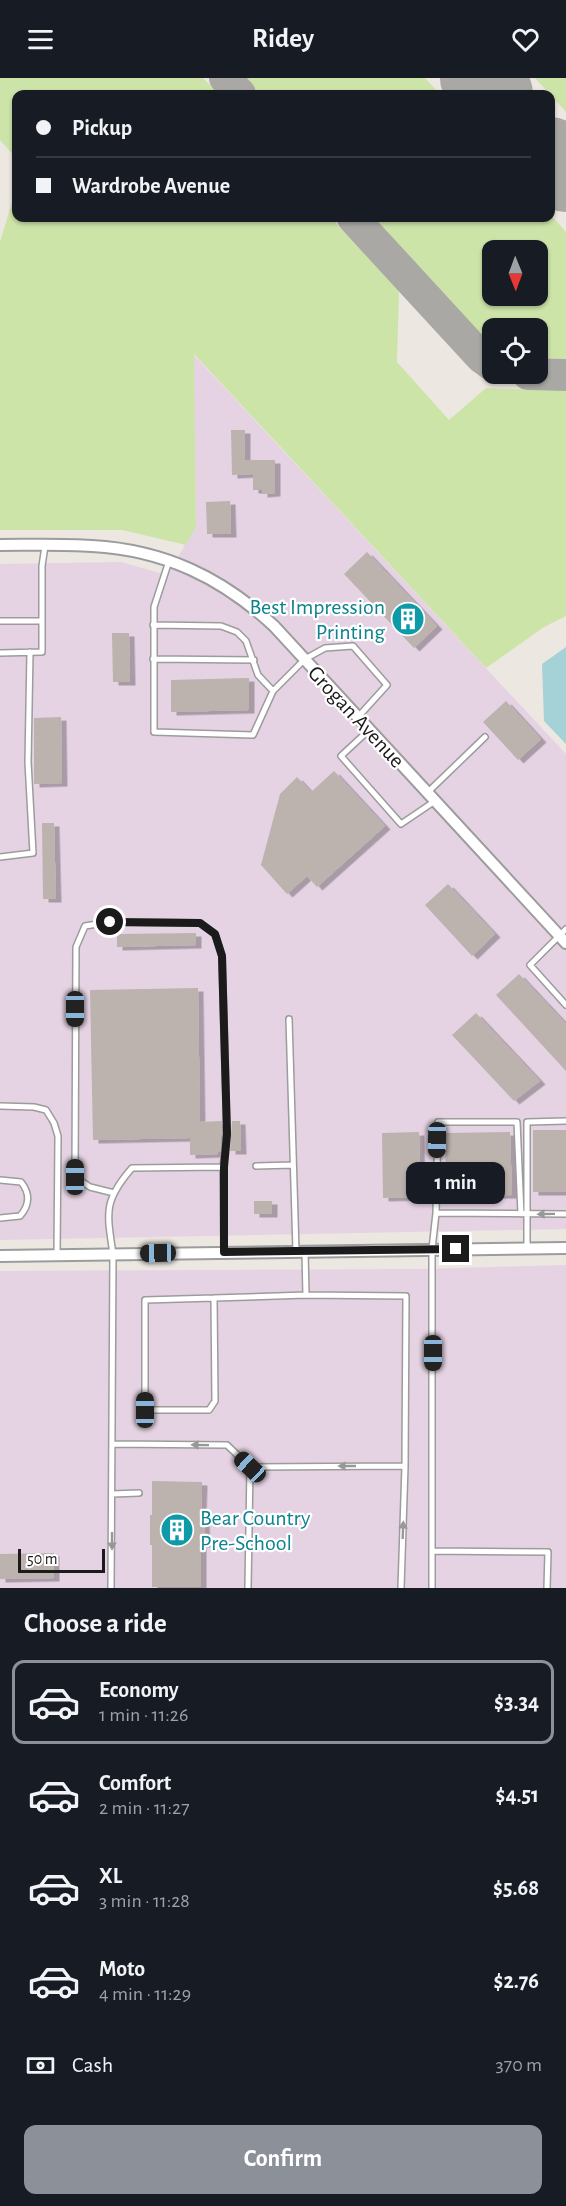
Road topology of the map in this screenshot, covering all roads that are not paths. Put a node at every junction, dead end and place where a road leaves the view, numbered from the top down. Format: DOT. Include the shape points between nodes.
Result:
graph roads {
  1 [pos="0,545"];
  2 [pos="45,546"];
  3 [pos="169,561"];
  4 [pos="0,621"];
  5 [pos="42,621"];
  6 [pos="153,625"];
  7 [pos="30,652"];
  8 [pos="0,653"];
  9 [pos="153,659"];
  10 [pos="305,659"];
  11 [pos="254,660"];
  12 [pos="273,691"];
  13 [pos="358,717"];
  14 [pos="369,729"];
  15 [pos="485,737"];
  16 [pos="431,797"];
  17 [pos="0,857"];
  18 [pos="564,936"];
  19 [pos="566,1005"];
  20 [pos="289,1019"];
  21 [pos="0,1106"];
  22 [pos="566,1121"];
  23 [pos="293,1165"];
  24 [pos="256,1166"];
  25 [pos="224,1167"];
  26 [pos="0,1180"];
  27 [pos="114,1193"];
  28 [pos="436,1213"];
  29 [pos="524,1214"];
  30 [pos="566,1214"];
  31 [pos="0,1218"];
  32 [pos="527,1248"];
  33 [pos="566,1248"];
  34 [pos="432,1250"];
  35 [pos="300,1251"];
  36 [pos="224,1252"];
  37 [pos="113,1254"];
  38 [pos="57,1255"];
  39 [pos="0,1256"];
  40 [pos="306,1295"];
  41 [pos="214,1298"];
  42 [pos="112,1444"];
  43 [pos="405,1466"];
  44 [pos="250,1467"];
  45 [pos="139,1493"];
  46 [pos="112,1494"];
  47 [pos="432,1551"];
  48 [pos="111,1588"];
  49 [pos="248,1588"];
  50 [pos="401,1588"];
  51 [pos="432,1588"];
  52 [pos="548,1588"];
  1 -- 2 [label="street, Grogan Avenue"];
  2 -- 3 [label="street, Grogan Avenue" via="116,548"];
  2 -- 5 [label="lane"];
  3 -- 6 [label="lane" via="154,607"];
  3 -- 10 [label="street, Grogan Avenue" via="205,575 250,604"];
  4 -- 5 [label="lane"];
  5 -- 7 [label="lane" via="42,652"];
  6 -- 9 [label="lane"];
  6 -- 11 [label="lane" via="221,626 237,632 246,641"];
  7 -- 8 [label="lane"];
  7 -- 17 [label="lane" via="28,762 33,853"];
  9 -- 11 [label="lane"];
  9 -- 12 [label="lane" via="154,732 253,735"];
  10 -- 12 [label="lane"];
  10 -- 13 [label="street, Grogan Avenue"];
  10 -- 13 [label="lane" via="325,648 353,646 387,685"];
  11 -- 12 [label="lane" via="258,675"];
  13 -- 14 [label="street, Grogan Avenue"];
  14 -- 16 [label="street, Grogan Avenue"];
  14 -- 16 [label="lane" via="341,756 401,824"];
  15 -- 16 [label="lane"];
  16 -- 18 [label="street, Grogan Avenue"];
  18 -- 19 [label="lane" via="530,965"];
  20 -- 23 [label="lane"];
  21 -- 38 [label="lane" via="46,1110 54,1123 58,1148"];
  22 -- 29 [label="lane" via="527,1122"];
  23 -- 24 [label="lane"];
  23 -- 35 [label="lane"];
  25 -- 27 [label="lane" via="132,1168"];
  25 -- 27 [label="lane" via="227,1134 222,956 215,934 200,923 110,922 85,926 76,947 75,1177 90,1187"];
  25 -- 36 [label="lane"];
  26 -- 31 [label="lane" via="21,1182 28,1199 27,1209 20,1216"];
  27 -- 37 [label="lane" via="107,1216"];
  28 -- 29 [label="lane"];
  28 -- 29 [label="lane" via="438,1122 518,1122"];
  28 -- 34 [label="lane"];
  30 -- 29 [label="lane, one-way"];
  29 -- 32 [label="lane"];
  32 -- 33 [label="street"];
  32 -- 34 [label="street"];
  34 -- 35 [label="street"];
  34 -- 47 [label="lane"];
  35 -- 36 [label="street"];
  35 -- 40 [label="lane"];
  36 -- 37 [label="street"];
  37 -- 38 [label="street"];
  37 -- 42 [label="lane"];
  38 -- 39 [label="street"];
  40 -- 41 [label="lane"];
  40 -- 43 [label="lane" via="406,1296"];
  41 -- 41 [label="lane" via="215,1401 209,1410 145,1410 145,1300"];
  44 -- 42 [label="lane, one-way" via="227,1446"];
  42 -- 46 [label="lane"];
  43 -- 44 [label="lane, one-way"];
  50 -- 43 [label="lane, one-way"];
  44 -- 49 [label="lane"];
  45 -- 46 [label="lane"];
  46 -- 48 [label="lane, one-way"];
  47 -- 51 [label="lane"];
  47 -- 52 [label="lane" via="548,1552"];
}
